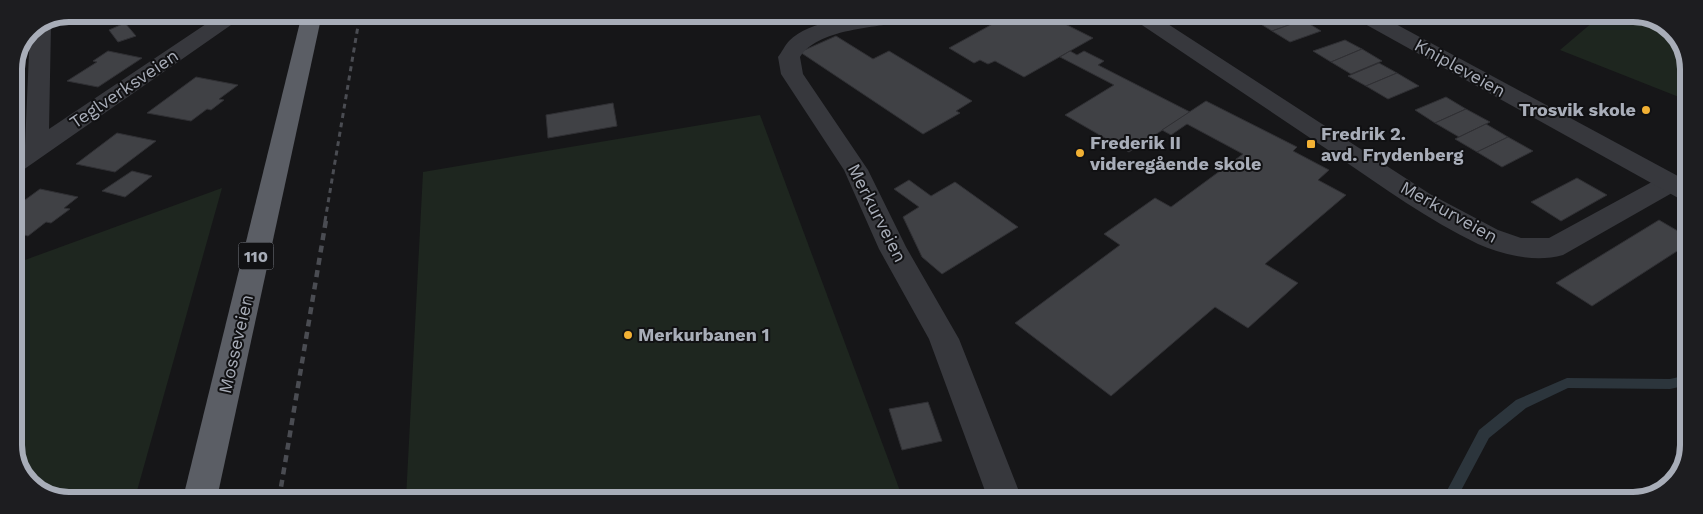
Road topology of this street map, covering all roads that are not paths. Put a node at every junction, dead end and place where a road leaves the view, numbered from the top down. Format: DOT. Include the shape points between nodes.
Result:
graph roads {
  1 [pos="222,22"];
  2 [pos="310,22"];
  3 [pos="872,22"];
  4 [pos="1151,22"];
  5 [pos="1376,22"];
  6 [pos="41,32"];
  7 [pos="37,147"];
  8 [pos="22,158"];
  9 [pos="1679,188"];
  10 [pos="201,492"];
  11 [pos="1002,492"];
  1 -- 7 [label="street, Teglverksveien"];
  2 -- 10 [label="highway, Mosseveien / 110"];
  3 -- 11 [label="street, Merkurveien" via="828,30 801,41 789,56 792,74 856,170 893,249 944,339"];
  4 -- 9 [label="street, Merkurveien" via="1421,200 1488,237 1519,248 1553,248"];
  5 -- 9 [label="street, Knipleveien"];
  6 -- 7 [label="street"];
  7 -- 8 [label="street, Teglverksveien"];
}
